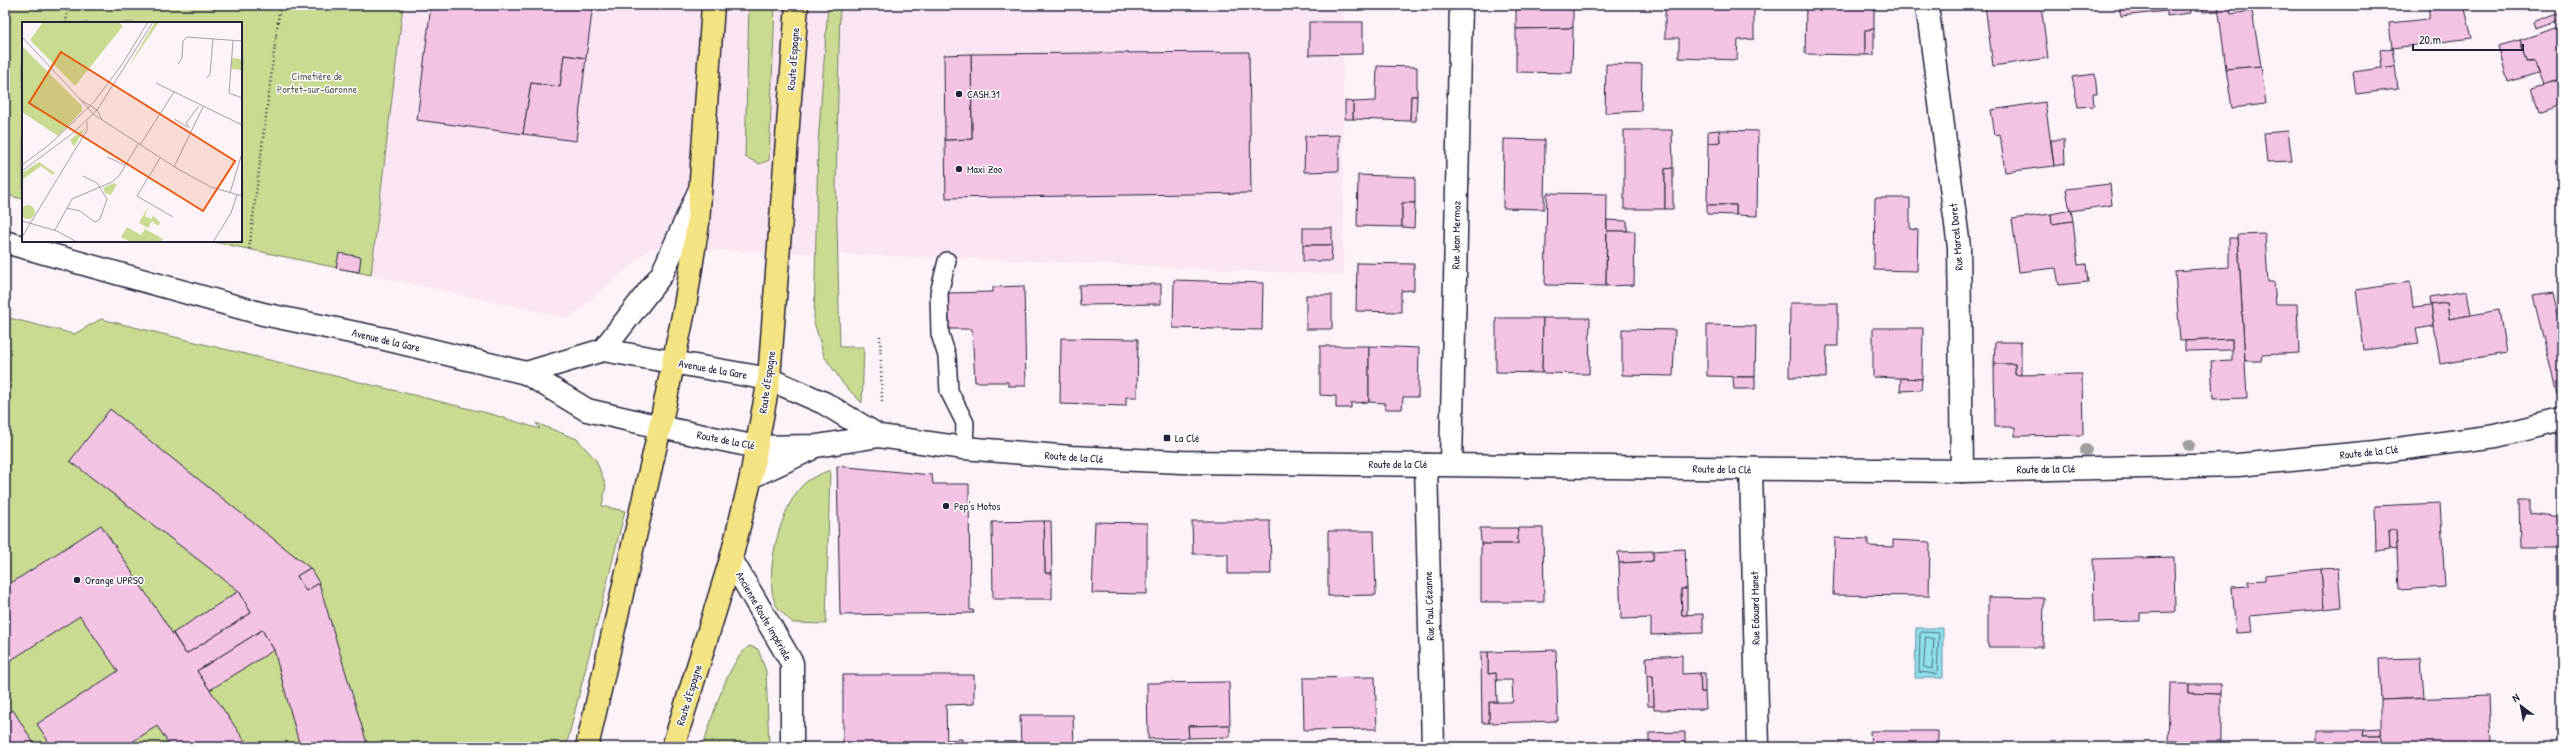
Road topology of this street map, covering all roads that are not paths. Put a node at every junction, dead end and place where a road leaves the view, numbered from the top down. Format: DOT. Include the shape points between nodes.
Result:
graph roads {
  1 [pos="714,5"];
  2 [pos="796,5"];
  3 [pos="1461,5"];
  4 [pos="1927,5"];
  5 [pos="701,186"];
  6 [pos="5,242"];
  7 [pos="947,261"];
  8 [pos="603,350"];
  9 [pos="674,362"];
  10 [pos="526,373"];
  11 [pos="769,379"];
  12 [pos="2562,420"];
  13 [pos="660,427"];
  14 [pos="879,436"];
  15 [pos="817,446"];
  16 [pos="757,447"];
  17 [pos="964,448"];
  18 [pos="1451,464"];
  19 [pos="1426,465"];
  20 [pos="1751,470"];
  21 [pos="1962,471"];
  22 [pos="751,477"];
  23 [pos="731,559"];
  24 [pos="587,747"];
  25 [pos="673,747"];
  26 [pos="792,747"];
  27 [pos="1433,747"];
  28 [pos="1758,747"];
  1 -- 5 [label="main road"];
  2 -- 11 [label="main road, Route d'Espagne"];
  3 -- 18 [label="street, Rue Jean Mermoz"];
  4 -- 21 [label="street, Rue Marcel Doret" via="1959,247"];
  5 -- 8 [label="street" via="662,274"];
  5 -- 9 [label="main road" via="698,223"];
  6 -- 10 [label="street, Avenue de la Gare" via="263,314 384,339"];
  7 -- 17 [label="lane" via="939,292 940,334 947,356 949,391 965,423"];
  8 -- 9 [label="street, Avenue de la Gare"];
  8 -- 10 [label="street, Avenue de la Gare"];
  9 -- 11 [label="street, Avenue de la Gare"];
  9 -- 13 [label="main road"];
  10 -- 13 [label="street, Route de la Clé" via="587,410"];
  11 -- 14 [label="street, Route de la Clé" via="824,403"];
  11 -- 16 [label="main road, Route d'Espagne"];
  12 -- 21 [label="street, Route de la Clé" via="2496,436 2238,466"];
  13 -- 16 [label="street, Route de la Clé"];
  13 -- 24 [label="main road"];
  14 -- 15 [label="street, Route de la Clé"];
  14 -- 17 [label="street, Route de la Clé"];
  15 -- 16 [label="street, Route de la Clé"];
  15 -- 22 [label="street, Route de la Clé"];
  16 -- 22 [label="main road, Route d'Espagne"];
  17 -- 19 [label="street, Route de la Clé" via="1071,457 1182,462"];
  18 -- 19 [label="street, Route de la Clé"];
  18 -- 20 [label="street, Route de la Clé"];
  19 -- 27 [label="street, Rue Paul Cézanne"];
  20 -- 21 [label="street, Route de la Clé"];
  20 -- 28 [label="street, Rue Edouard Manet"];
  22 -- 23 [label="main road, Route d'Espagne"];
  23 -- 25 [label="main road, Route d'Espagne"];
  23 -- 26 [label="street, Ancienne Route Impériale" via="792,663"];
}
